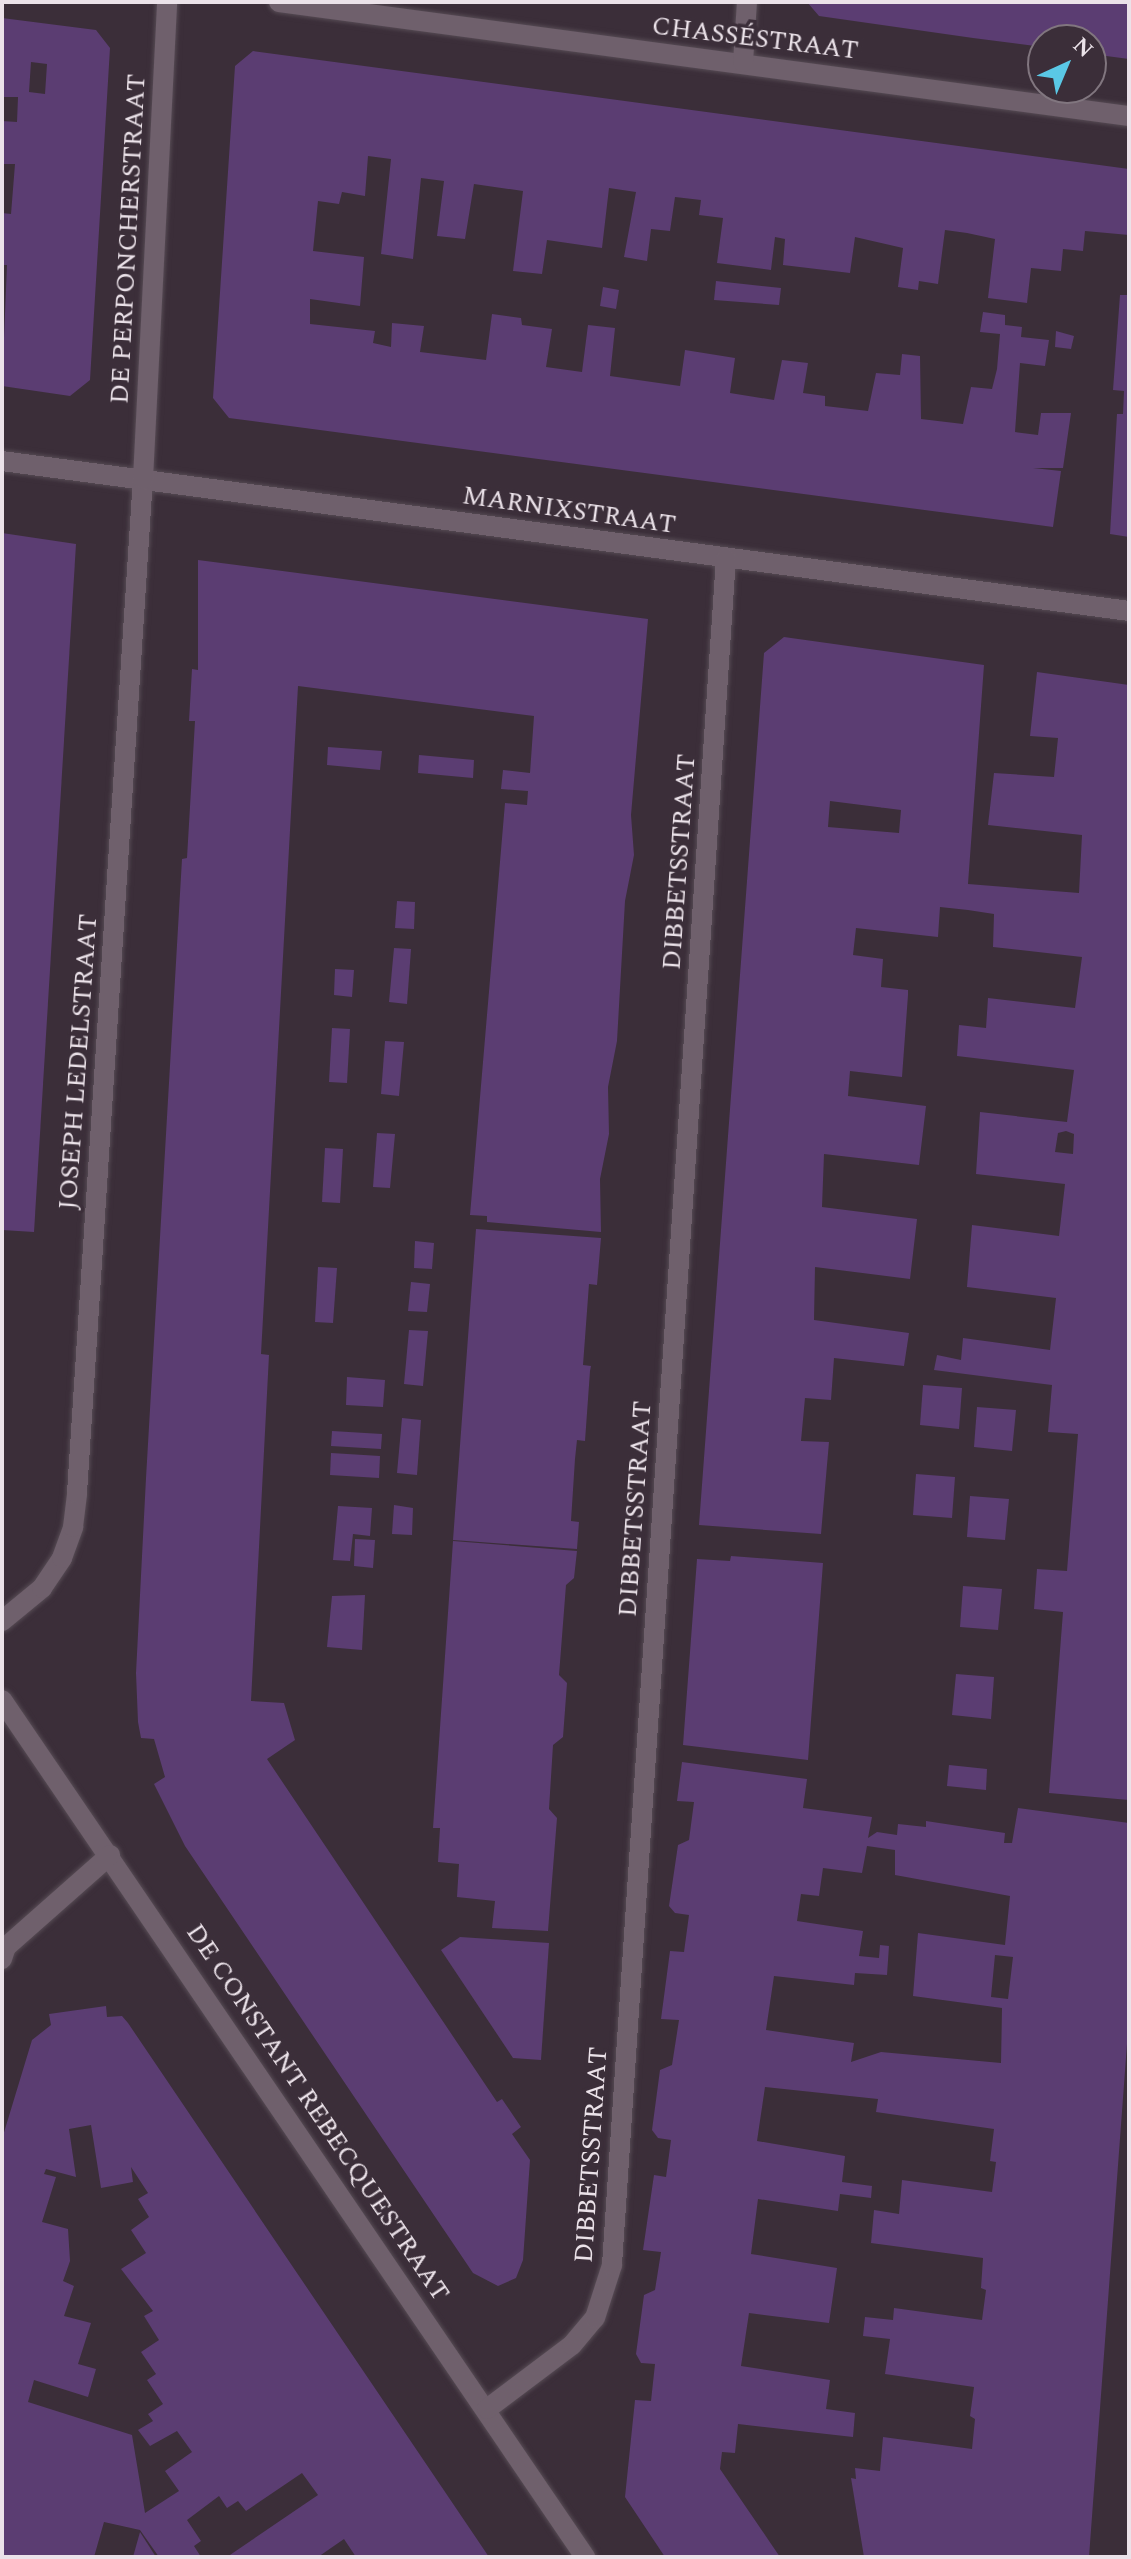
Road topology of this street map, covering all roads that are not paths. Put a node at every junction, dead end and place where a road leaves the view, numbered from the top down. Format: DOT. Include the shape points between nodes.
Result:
graph roads {
  1 [pos="167,2"];
  2 [pos="279,2"];
  3 [pos="747,2"];
  4 [pos="743,62"];
  5 [pos="1129,116"];
  6 [pos="2,461"];
  7 [pos="143,479"];
  8 [pos="726,559"];
  9 [pos="1129,611"];
  10 [pos="2,1621"];
  11 [pos="2,1700"];
  12 [pos="110,1855"];
  13 [pos="3,1951"];
  14 [pos="487,2409"];
  15 [pos="585,2557"];
  1 -- 7 [label="street, DE PERPONCHERSTRAAT"];
  2 -- 4 [label="street, CHASSÉSTRAAT"];
  3 -- 4 [label="street"];
  4 -- 5 [label="street, CHASSÉSTRAAT"];
  6 -- 7 [label="street, MARNIXSTRAAT"];
  7 -- 8 [label="street, MARNIXSTRAAT"];
  7 -- 10 [label="street, JOSEPH LEDELSTRAAT" via="73,1527 62,1558 42,1588"];
  8 -- 9 [label="street, MARNIXSTRAAT"];
  8 -- 14 [label="street, DIBBETSSTRAAT" via="612,2265 606,2293 588,2327"];
  11 -- 12 [label="street, DE CONSTANT REBECQUESTRAAT"];
  12 -- 13 [label="street"];
  12 -- 14 [label="street, DE CONSTANT REBECQUESTRAAT"];
  14 -- 15 [label="street, DE CONSTANT REBECQUESTRAAT"];
}
